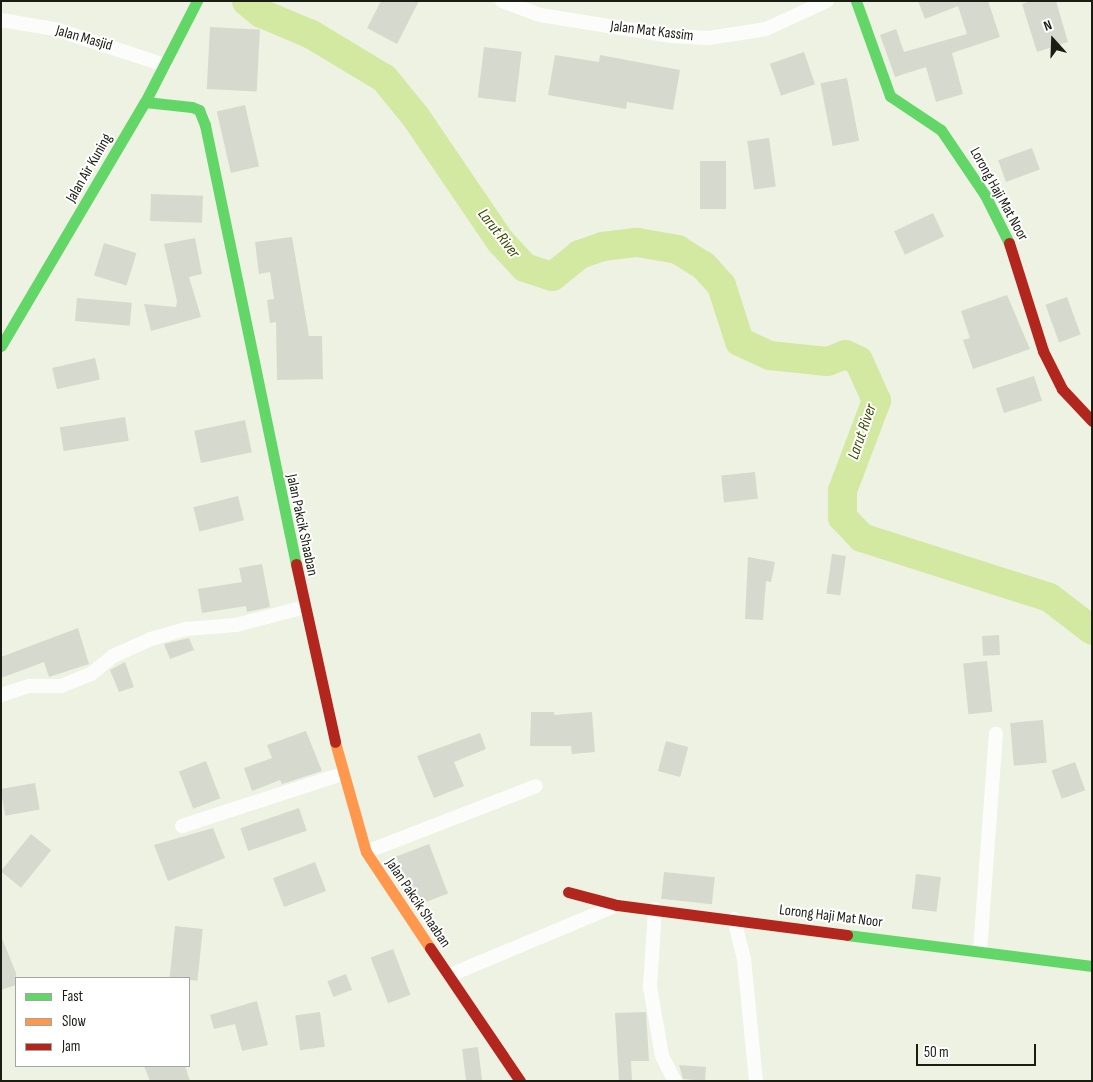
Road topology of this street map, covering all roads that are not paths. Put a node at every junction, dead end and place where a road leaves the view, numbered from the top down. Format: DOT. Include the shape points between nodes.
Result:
graph roads {
  1 [pos="197,1"];
  2 [pos="502,1"];
  3 [pos="828,1"];
  4 [pos="856,1"];
  5 [pos="1,20"];
  6 [pos="165,65"];
  7 [pos="145,102"];
  8 [pos="1,346"];
  9 [pos="1092,421"];
  10 [pos="305,607"];
  11 [pos="1,695"];
  12 [pos="996,734"];
  13 [pos="342,774"];
  14 [pos="536,786"];
  15 [pos="182,826"];
  16 [pos="366,852"];
  17 [pos="568,892"];
  18 [pos="617,905"];
  19 [pos="655,909"];
  20 [pos="734,919"];
  21 [pos="980,950"];
  22 [pos="1092,966"];
  23 [pos="450,975"];
  24 [pos="520,1081"];
  25 [pos="675,1081"];
  26 [pos="756,1081"];
  1 -- 6 [label="street, Jalan Air Kuning"];
  2 -- 3 [label="street, Jalan Mat Kassim" via="540,15 671,36 709,38 766,28"];
  4 -- 9 [label="street, Lorong Haji Mat Noor" via="890,96 941,130 958,149 985,195 1013,251 1043,351 1062,389"];
  5 -- 6 [label="street, Jalan Masjid" via="55,29"];
  6 -- 7 [label="street, Jalan Air Kuning"];
  7 -- 8 [label="street, Jalan Air Kuning"];
  7 -- 10 [label="street, Jalan Pakcik Shaaban" via="192,107 199,110 205,125"];
  10 -- 11 [label="street" via="236,625 186,629 151,638 113,656 91,674 61,686 29,686"];
  10 -- 13 [label="street, Jalan Pakcik Shaaban"];
  12 -- 21 [label="street"];
  13 -- 15 [label="street"];
  13 -- 16 [label="street, Jalan Pakcik Shaaban"];
  14 -- 16 [label="street"];
  16 -- 23 [label="street, Jalan Pakcik Shaaban" via="414,928"];
  17 -- 18 [label="street, Lorong Haji Mat Noor"];
  18 -- 19 [label="street, Lorong Haji Mat Noor"];
  18 -- 23 [label="street"];
  19 -- 20 [label="street, Lorong Haji Mat Noor"];
  19 -- 25 [label="street" via="650,987 662,1056"];
  20 -- 21 [label="street, Lorong Haji Mat Noor"];
  20 -- 26 [label="street" via="744,959"];
  21 -- 22 [label="street, Lorong Haji Mat Noor"];
  23 -- 24 [label="street, Jalan Pakcik Shaaban"];
}
